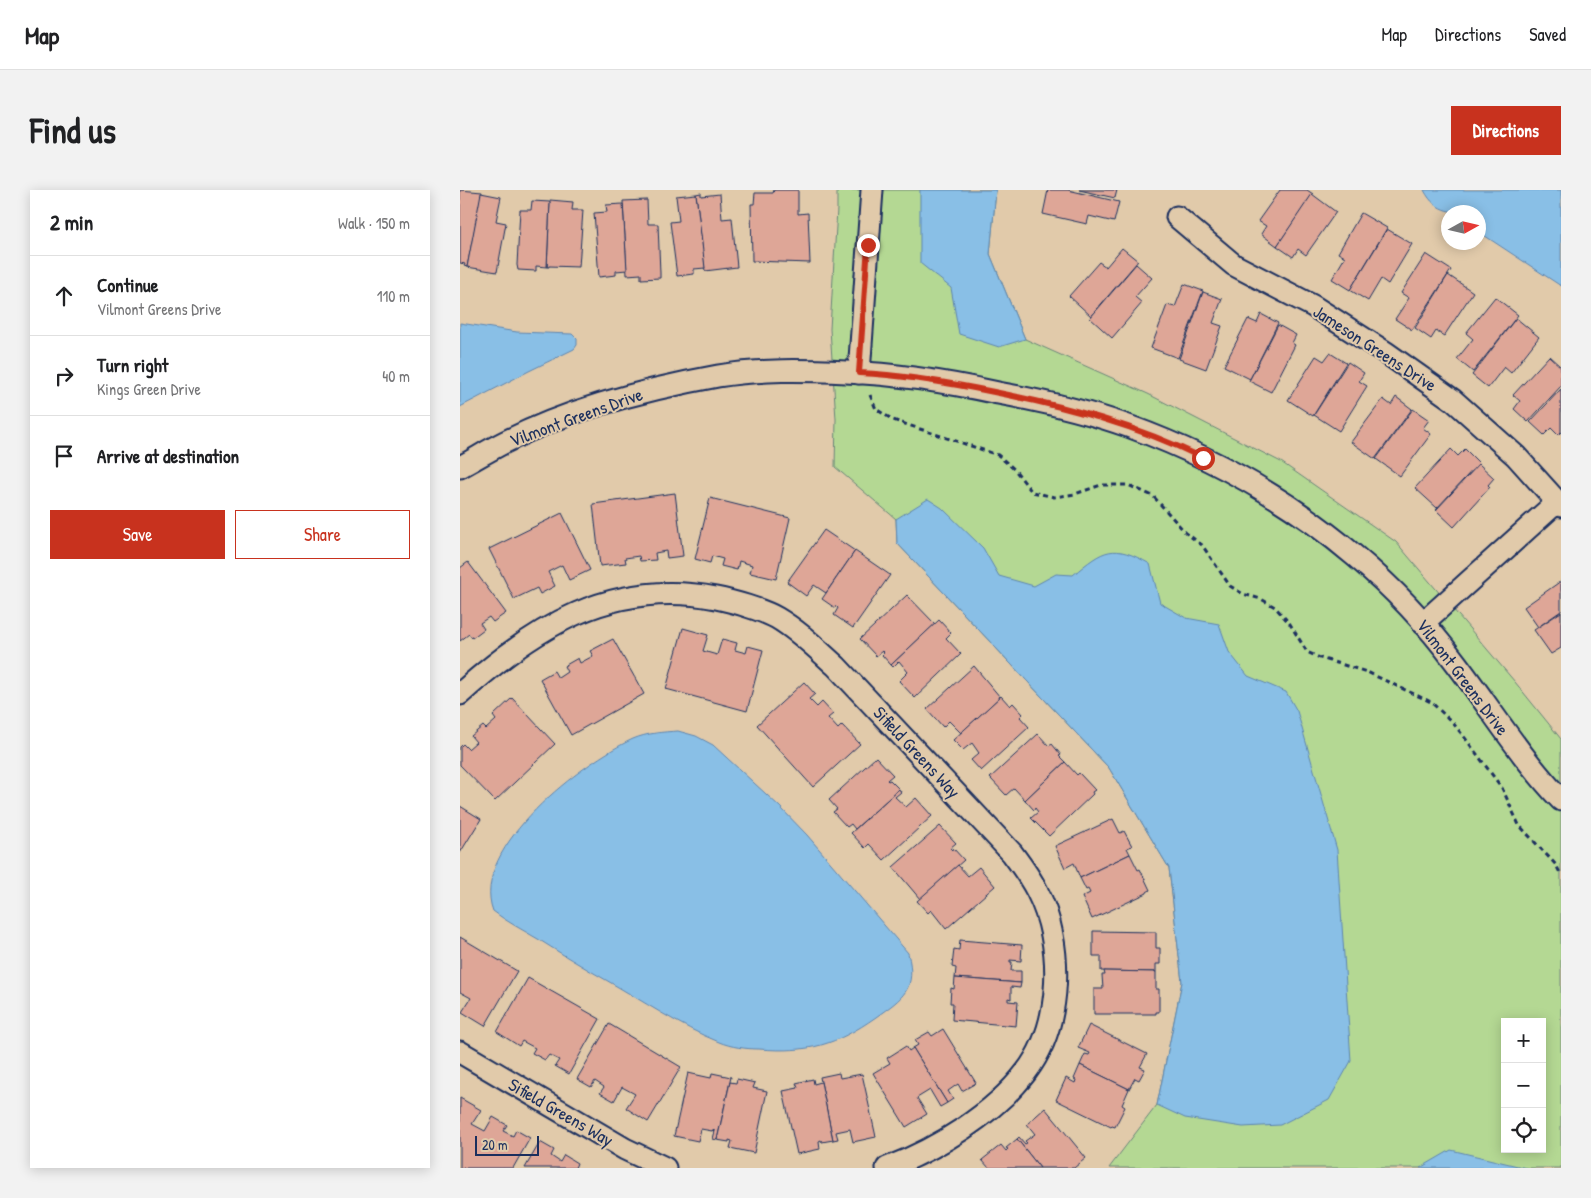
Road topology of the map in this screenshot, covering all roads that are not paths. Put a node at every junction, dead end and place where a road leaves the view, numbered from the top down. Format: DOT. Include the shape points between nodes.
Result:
graph roads {
  1 [pos="872,190"];
  2 [pos="1177,217"];
  3 [pos="859,373"];
  4 [pos="460,468"];
  5 [pos="1559,504"];
  6 [pos="1423,623"];
  7 [pos="460,694"];
  8 [pos="1561,800"];
  9 [pos="460,1052"];
  10 [pos="665,1168"];
  11 [pos="887,1168"];
  1 -- 3 [label="street"];
  2 -- 5 [label="street, Jameson Greens Drive" via="1234,265 1313,306 1453,400 1516,456"];
  3 -- 4 [label="street, Vilmont Greens Drive" via="790,370 721,376 621,397 514,438"];
  3 -- 6 [label="street, Vilmont Greens Drive" via="937,381 1041,402 1101,417 1174,444 1232,472 1311,521 1365,565"];
  5 -- 6 [label="street, Jameson Greens Drive"];
  6 -- 8 [label="street, Vilmont Greens Drive" via="1469,679 1524,758"];
  7 -- 11 [label="street, Sifield Greens Way" via="520,644 599,604 647,593 691,593 730,600 776,618 808,640 1012,853 1038,891 1055,950 1054,996 1046,1033 1026,1072 994,1104 925,1151"];
  9 -- 10 [label="street, Sifield Greens Way" via="625,1149"];
}
